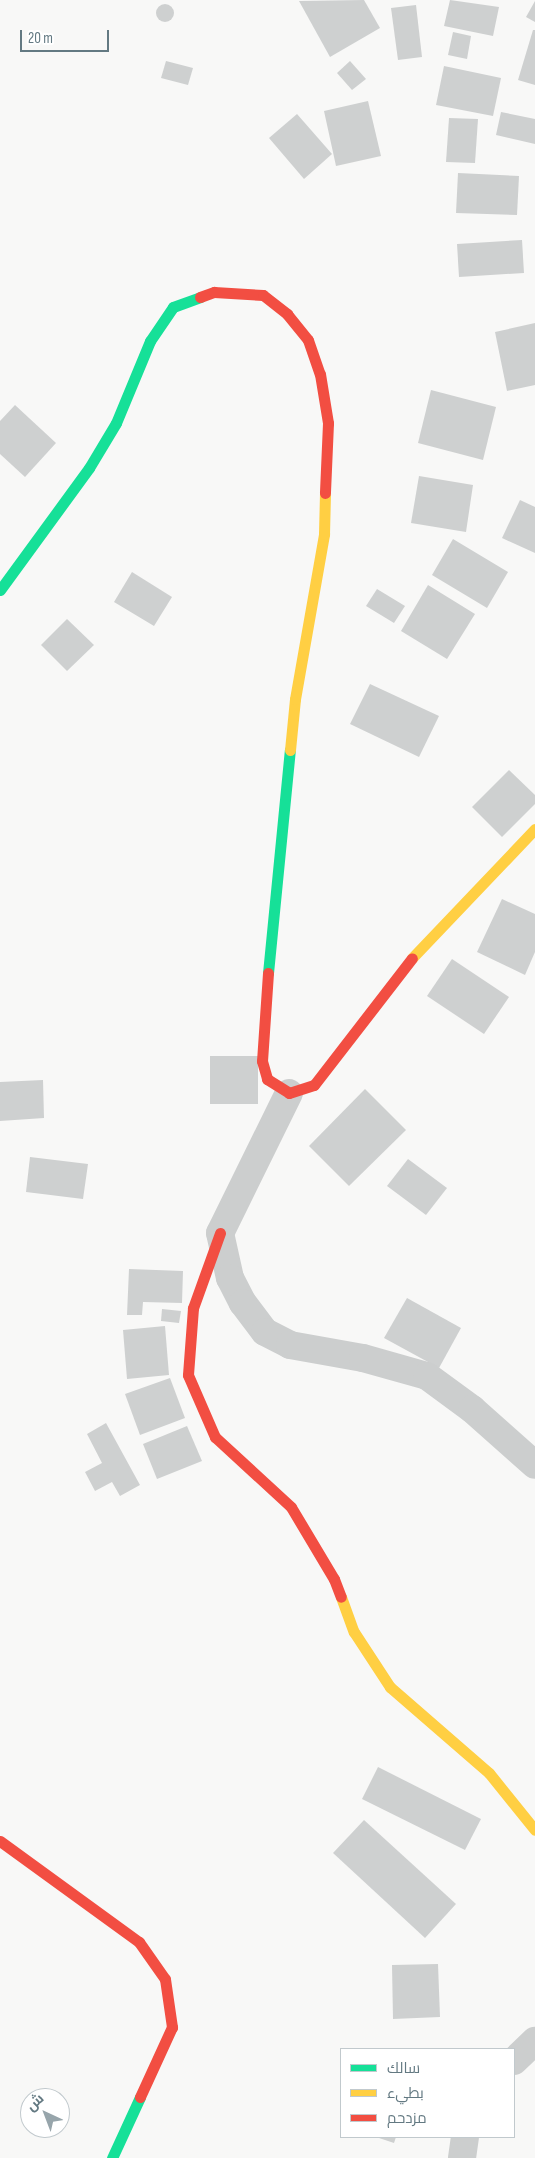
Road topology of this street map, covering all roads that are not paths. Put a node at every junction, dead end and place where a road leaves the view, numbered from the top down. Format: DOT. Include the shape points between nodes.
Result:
graph roads {
  1 [pos="0,590"];
  2 [pos="535,829"];
  3 [pos="289,1093"];
  4 [pos="220,1233"];
  5 [pos="535,1465"];
  6 [pos="535,1830"];
  7 [pos="0,1841"];
  8 [pos="535,2041"];
  9 [pos="515,2060"];
  10 [pos="465,2138"];
  11 [pos="112,2158"];
  12 [pos="462,2158"];
  1 -- 3 [label="street" via="89,468 116,423 150,341 173,307 214,292 264,295 287,314 308,340 320,374 328,423 324,534 295,699 262,1061 267,1079"];
  2 -- 3 [label="street" via="406,964 314,1085"];
  3 -- 4 [label="street"];
  4 -- 5 [label="street" via="230,1278 242,1303 265,1332 290,1345 363,1358 427,1376 472,1409"];
  4 -- 6 [label="street" via="193,1308 188,1375 215,1437 291,1507 334,1579 354,1632 390,1686 490,1772"];
  7 -- 11 [label="street" via="140,1942 165,1979 172,2027"];
  8 -- 9 [label="street"];
  10 -- 12 [label="street"];
}
